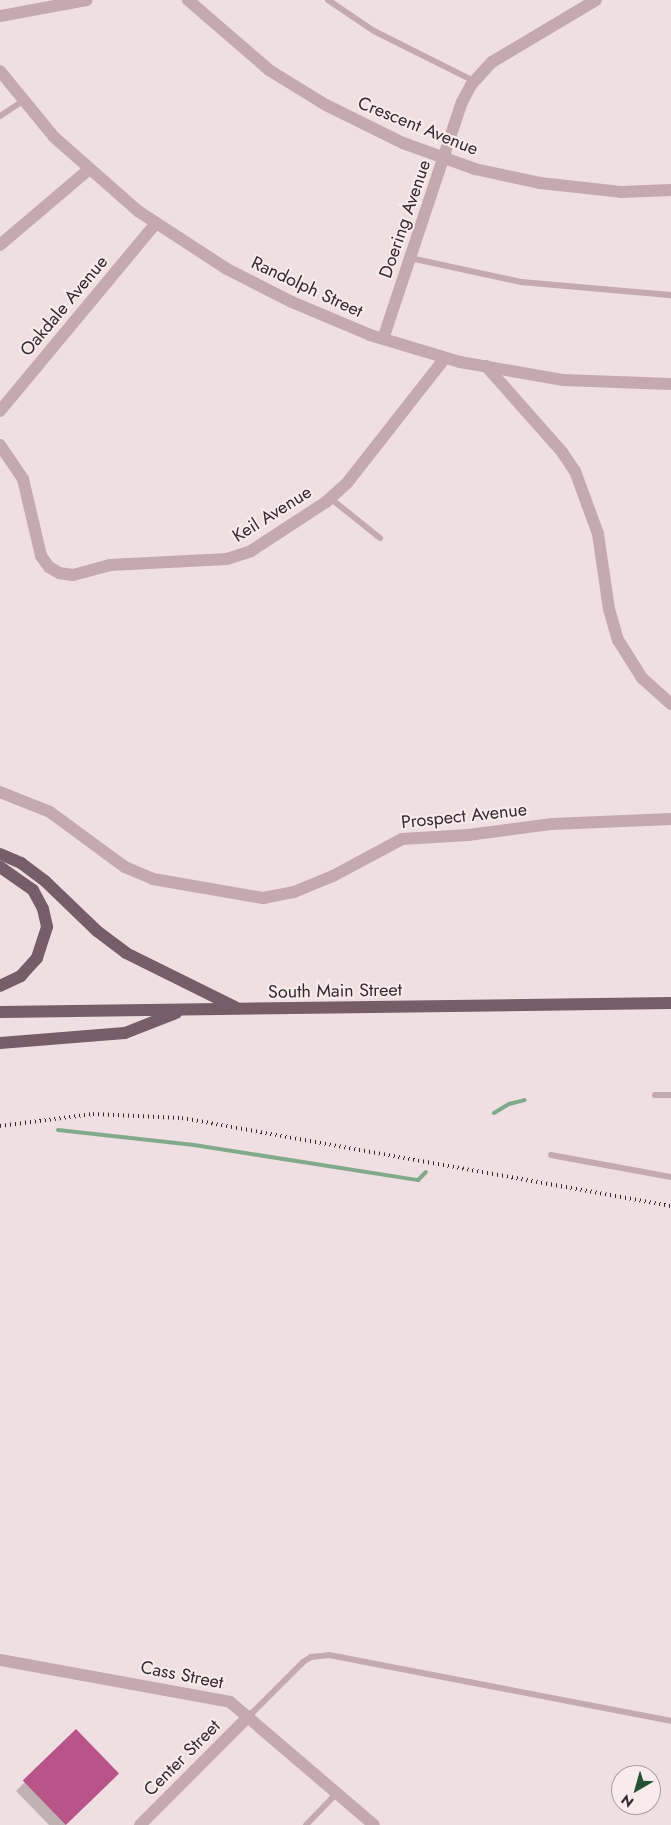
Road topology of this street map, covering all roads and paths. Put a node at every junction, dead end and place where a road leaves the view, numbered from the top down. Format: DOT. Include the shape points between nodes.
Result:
graph roads {
  1 [pos="87,0"];
  2 [pos="188,0"];
  3 [pos="328,0"];
  4 [pos="596,0"];
  5 [pos="0,16"];
  6 [pos="0,71"];
  7 [pos="474,81"];
  8 [pos="23,101"];
  9 [pos="0,116"];
  10 [pos="444,159"];
  11 [pos="88,170"];
  12 [pos="671,190"];
  13 [pos="155,224"];
  14 [pos="0,245"];
  15 [pos="410,258"];
  16 [pos="671,295"];
  17 [pos="383,339"];
  18 [pos="445,358"];
  19 [pos="486,366"];
  20 [pos="671,384"];
  21 [pos="0,411"];
  22 [pos="0,445"];
  23 [pos="330,498"];
  24 [pos="380,538"];
  25 [pos="671,704"];
  26 [pos="0,792"];
  27 [pos="671,819"];
  28 [pos="0,854"];
  29 [pos="0,867"];
  30 [pos="0,986"];
  31 [pos="671,1003"];
  32 [pos="184,1010"];
  33 [pos="239,1010"];
  34 [pos="0,1012"];
  35 [pos="0,1043"];
  36 [pos="655,1095"];
  37 [pos="671,1095"];
  38 [pos="551,1155"];
  39 [pos="671,1178"];
  40 [pos="0,1660"];
  41 [pos="249,1716"];
  42 [pos="671,1721"];
  43 [pos="337,1793"];
  44 [pos="140,1825"];
  45 [pos="306,1825"];
  46 [pos="374,1825"];
  1 -- 5 [label="street"];
  2 -- 10 [label="street, Crescent Avenue" via="245,52 288,82 360,124"];
  3 -- 7 [label="lane" via="374,31"];
  4 -- 7 [label="street, Doering Avenue" via="499,58"];
  6 -- 8 [label="street, Randolph Street"];
  7 -- 10 [label="street, Doering Avenue" via="462,102"];
  8 -- 9 [label="lane"];
  8 -- 11 [label="street, Randolph Street"];
  10 -- 12 [label="street, Crescent Avenue" via="475,169 581,189 621,192"];
  10 -- 15 [label="street, Doering Avenue"];
  11 -- 13 [label="street, Randolph Street"];
  11 -- 14 [label="street"];
  13 -- 17 [label="street, Randolph Street" via="247,280 320,316"];
  13 -- 21 [label="street, Oakdale Avenue"];
  15 -- 16 [label="lane" via="521,282"];
  15 -- 17 [label="street, Doering Avenue"];
  17 -- 18 [label="street, Randolph Street"];
  18 -- 19 [label="street, Randolph Street"];
  18 -- 23 [label="street, Keil Avenue" via="362,467"];
  19 -- 20 [label="street, Randolph Street" via="582,382"];
  19 -- 25 [label="street" via="575,471 598,534 609,608 618,640 642,678"];
  22 -- 23 [label="street, Keil Avenue" via="23,479 41,556 53,570 73,575 110,565 236,557 251,551"];
  23 -- 24 [label="lane"];
  26 -- 27 [label="street, Prospect Avenue" via="50,812 125,866 153,879 263,898 294,892 333,876 402,839 458,836 552,824"];
  28 -- 33 [label="main road" via="21,863 46,881 97,931 126,953"];
  29 -- 30 [label="main road" via="33,890 43,909 46,926 37,958 21,976"];
  31 -- 33 [label="main road, South Main Street"];
  32 -- 33 [label="main road, South Main Street"];
  32 -- 34 [label="main road, South Main Street"];
  32 -- 35 [label="main road" via="124,1033"];
  36 -- 37 [label="lane"];
  38 -- 39 [label="lane"];
  40 -- 41 [label="street, Cass Street" via="230,1702"];
  41 -- 42 [label="lane" via="303,1662 311,1657 328,1655"];
  41 -- 43 [label="street, Cass Street"];
  41 -- 44 [label="street, Center Street"];
  43 -- 45 [label="lane"];
  43 -- 46 [label="street, Cass Street"];
}
